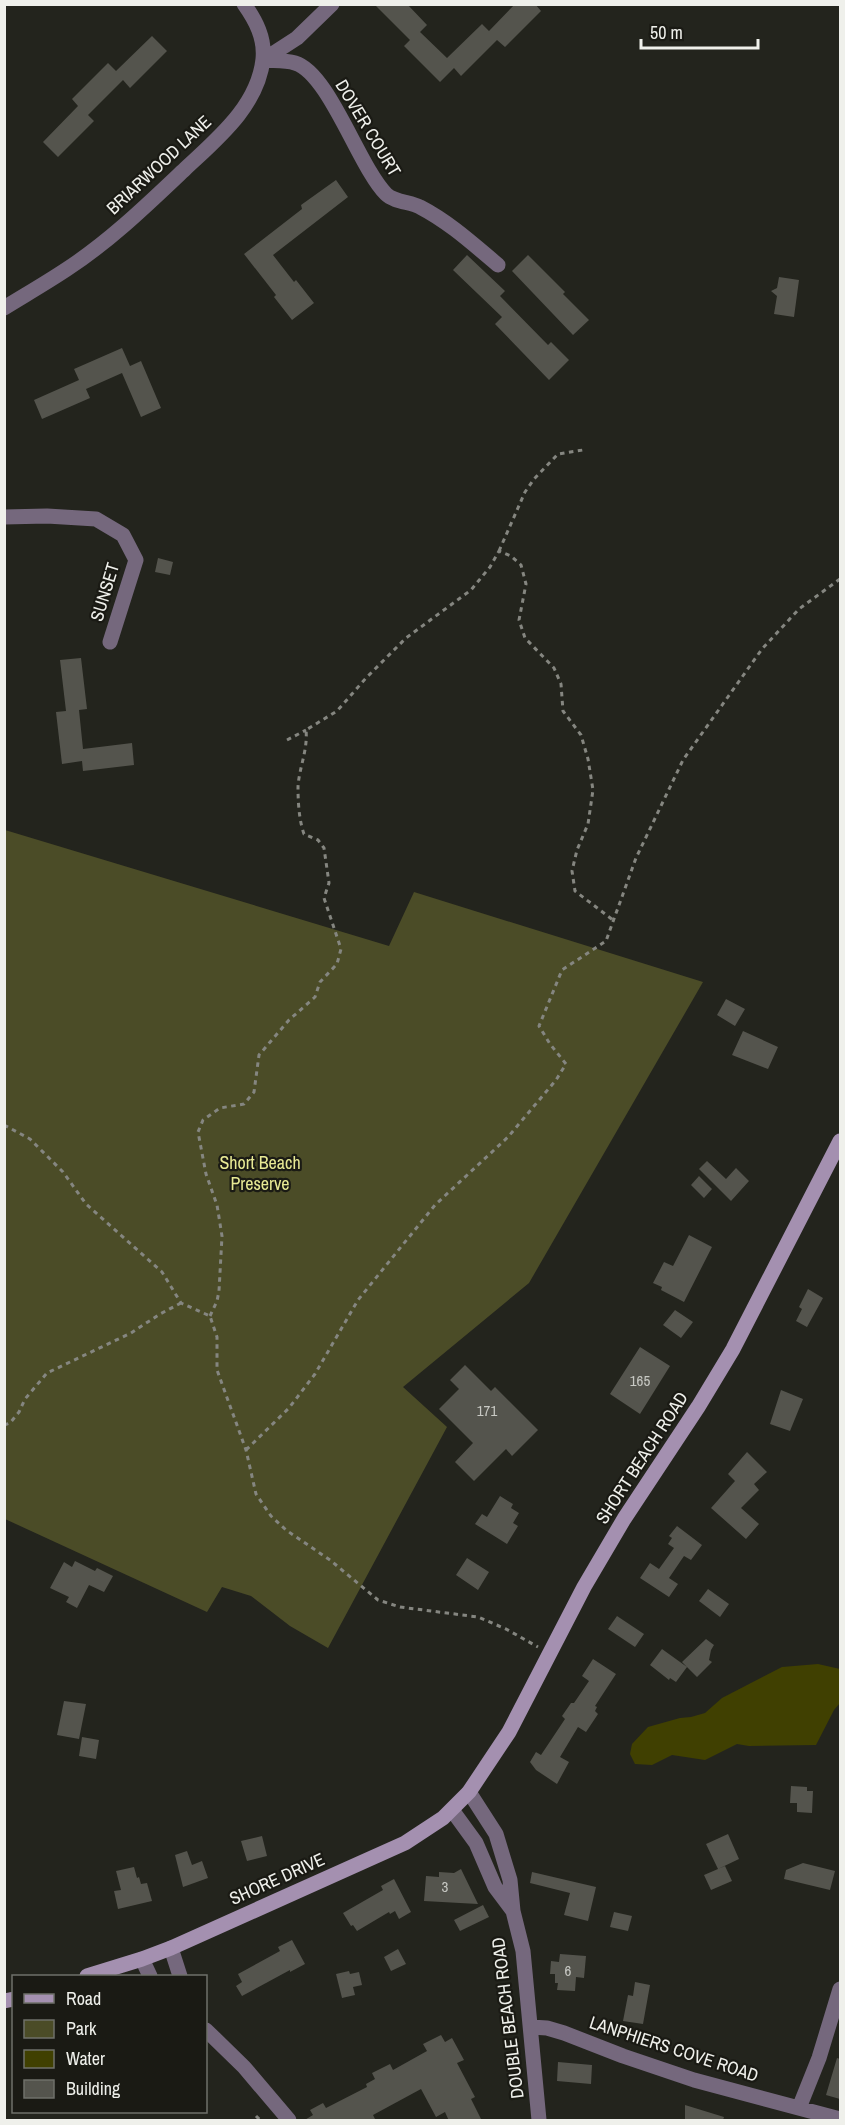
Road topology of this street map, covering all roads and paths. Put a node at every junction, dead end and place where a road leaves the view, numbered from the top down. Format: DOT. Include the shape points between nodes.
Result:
graph roads {
  1 [pos="244,4"];
  2 [pos="332,4"];
  3 [pos="263,60"];
  4 [pos="498,264"];
  5 [pos="4,308"];
  6 [pos="583,450"];
  7 [pos="4,517"];
  8 [pos="499,551"];
  9 [pos="840,579"];
  10 [pos="110,642"];
  11 [pos="306,730"];
  12 [pos="287,740"];
  13 [pos="613,920"];
  14 [pos="4,1125"];
  15 [pos="840,1141"];
  16 [pos="181,1304"];
  17 [pos="210,1316"];
  18 [pos="4,1425"];
  19 [pos="246,1450"];
  20 [pos="549,1654"];
  21 [pos="469,1792"];
  22 [pos="452,1810"];
  23 [pos="513,1911"];
  24 [pos="171,1948"];
  25 [pos="142,1959"];
  26 [pos="93,1975"];
  27 [pos="149,1975"];
  28 [pos="179,1975"];
  29 [pos="840,1989"];
  30 [pos="531,2027"];
  31 [pos="207,2030"];
  32 [pos="800,2108"];
  33 [pos="256,2116"];
  34 [pos="840,2119"];
  35 [pos="260,2121"];
  36 [pos="289,2121"];
  37 [pos="539,2121"];
  1 -- 3 [label="street, BRIARWOOD LANE" via="260,30"];
  2 -- 3 [label="street" via="297,38"];
  3 -- 4 [label="street, DOVER COURT" via="296,63 311,73 387,196 418,206 447,223"];
  3 -- 5 [label="street, BRIARWOOD LANE" via="253,92 228,128 138,214 68,268"];
  6 -- 8 [label="path" via="558,454 534,479"];
  7 -- 10 [label="street, SUNSET" via="96,519 123,535 136,560"];
  8 -- 11 [label="path" via="471,590 406,638 337,711"];
  8 -- 13 [label="path" via="521,565 526,584 519,620 525,638 554,668 561,684 563,711 581,735 588,759 593,790 588,824 572,871 575,891"];
  9 -- 13 [label="path" via="799,609 762,649 683,760 636,858"];
  11 -- 12 [label="path"];
  11 -- 17 [label="path" via="308,741 298,787 300,821 304,834 318,840 324,848 329,883 324,898 340,949 337,964 320,982 315,997 259,1055 254,1092 244,1104 220,1108 203,1120 198,1132 222,1236 219,1290"];
  13 -- 19 [label="path" via="606,941 562,970 539,1026 566,1064 556,1080 508,1137 435,1205 358,1300 315,1374 289,1408"];
  14 -- 16 [label="path" via="30,1139 86,1204 162,1272"];
  15 -- 20 [label="main road, SHORT BEACH ROAD" via="733,1349 624,1519"];
  16 -- 17 [label="path"];
  16 -- 18 [label="path" via="132,1333 47,1373 10,1423"];
  17 -- 19 [label="path" via="217,1337 217,1370"];
  19 -- 20 [label="path" via="256,1494 271,1516 378,1600 400,1607 478,1617"];
  20 -- 21 [label="main road, SHORT BEACH ROAD" via="509,1732"];
  21 -- 22 [label="main road, SHORE DRIVE"];
  21 -- 23 [label="street, DOUBLE BEACH ROAD" via="496,1834 510,1880"];
  22 -- 23 [label="street, DOUBLE BEACH ROAD" via="476,1842 495,1887"];
  22 -- 24 [label="main road, SHORE DRIVE" via="405,1843"];
  23 -- 30 [label="street, DOUBLE BEACH ROAD" via="523,1951"];
  24 -- 25 [label="main road, SHORE DRIVE"];
  24 -- 28 [label="street"];
  25 -- 26 [label="main road, SHORE DRIVE"];
  25 -- 27 [label="street"];
  29 -- 32 [label="street"];
  30 -- 32 [label="street, LANPHIERS COVE ROAD" via="564,2033 694,2080"];
  30 -- 37 [label="street, DOUBLE BEACH ROAD"];
  31 -- 36 [label="street"];
  32 -- 34 [label="street, LANPHIERS COVE ROAD"];
  33 -- 35 [label="path"];
}
